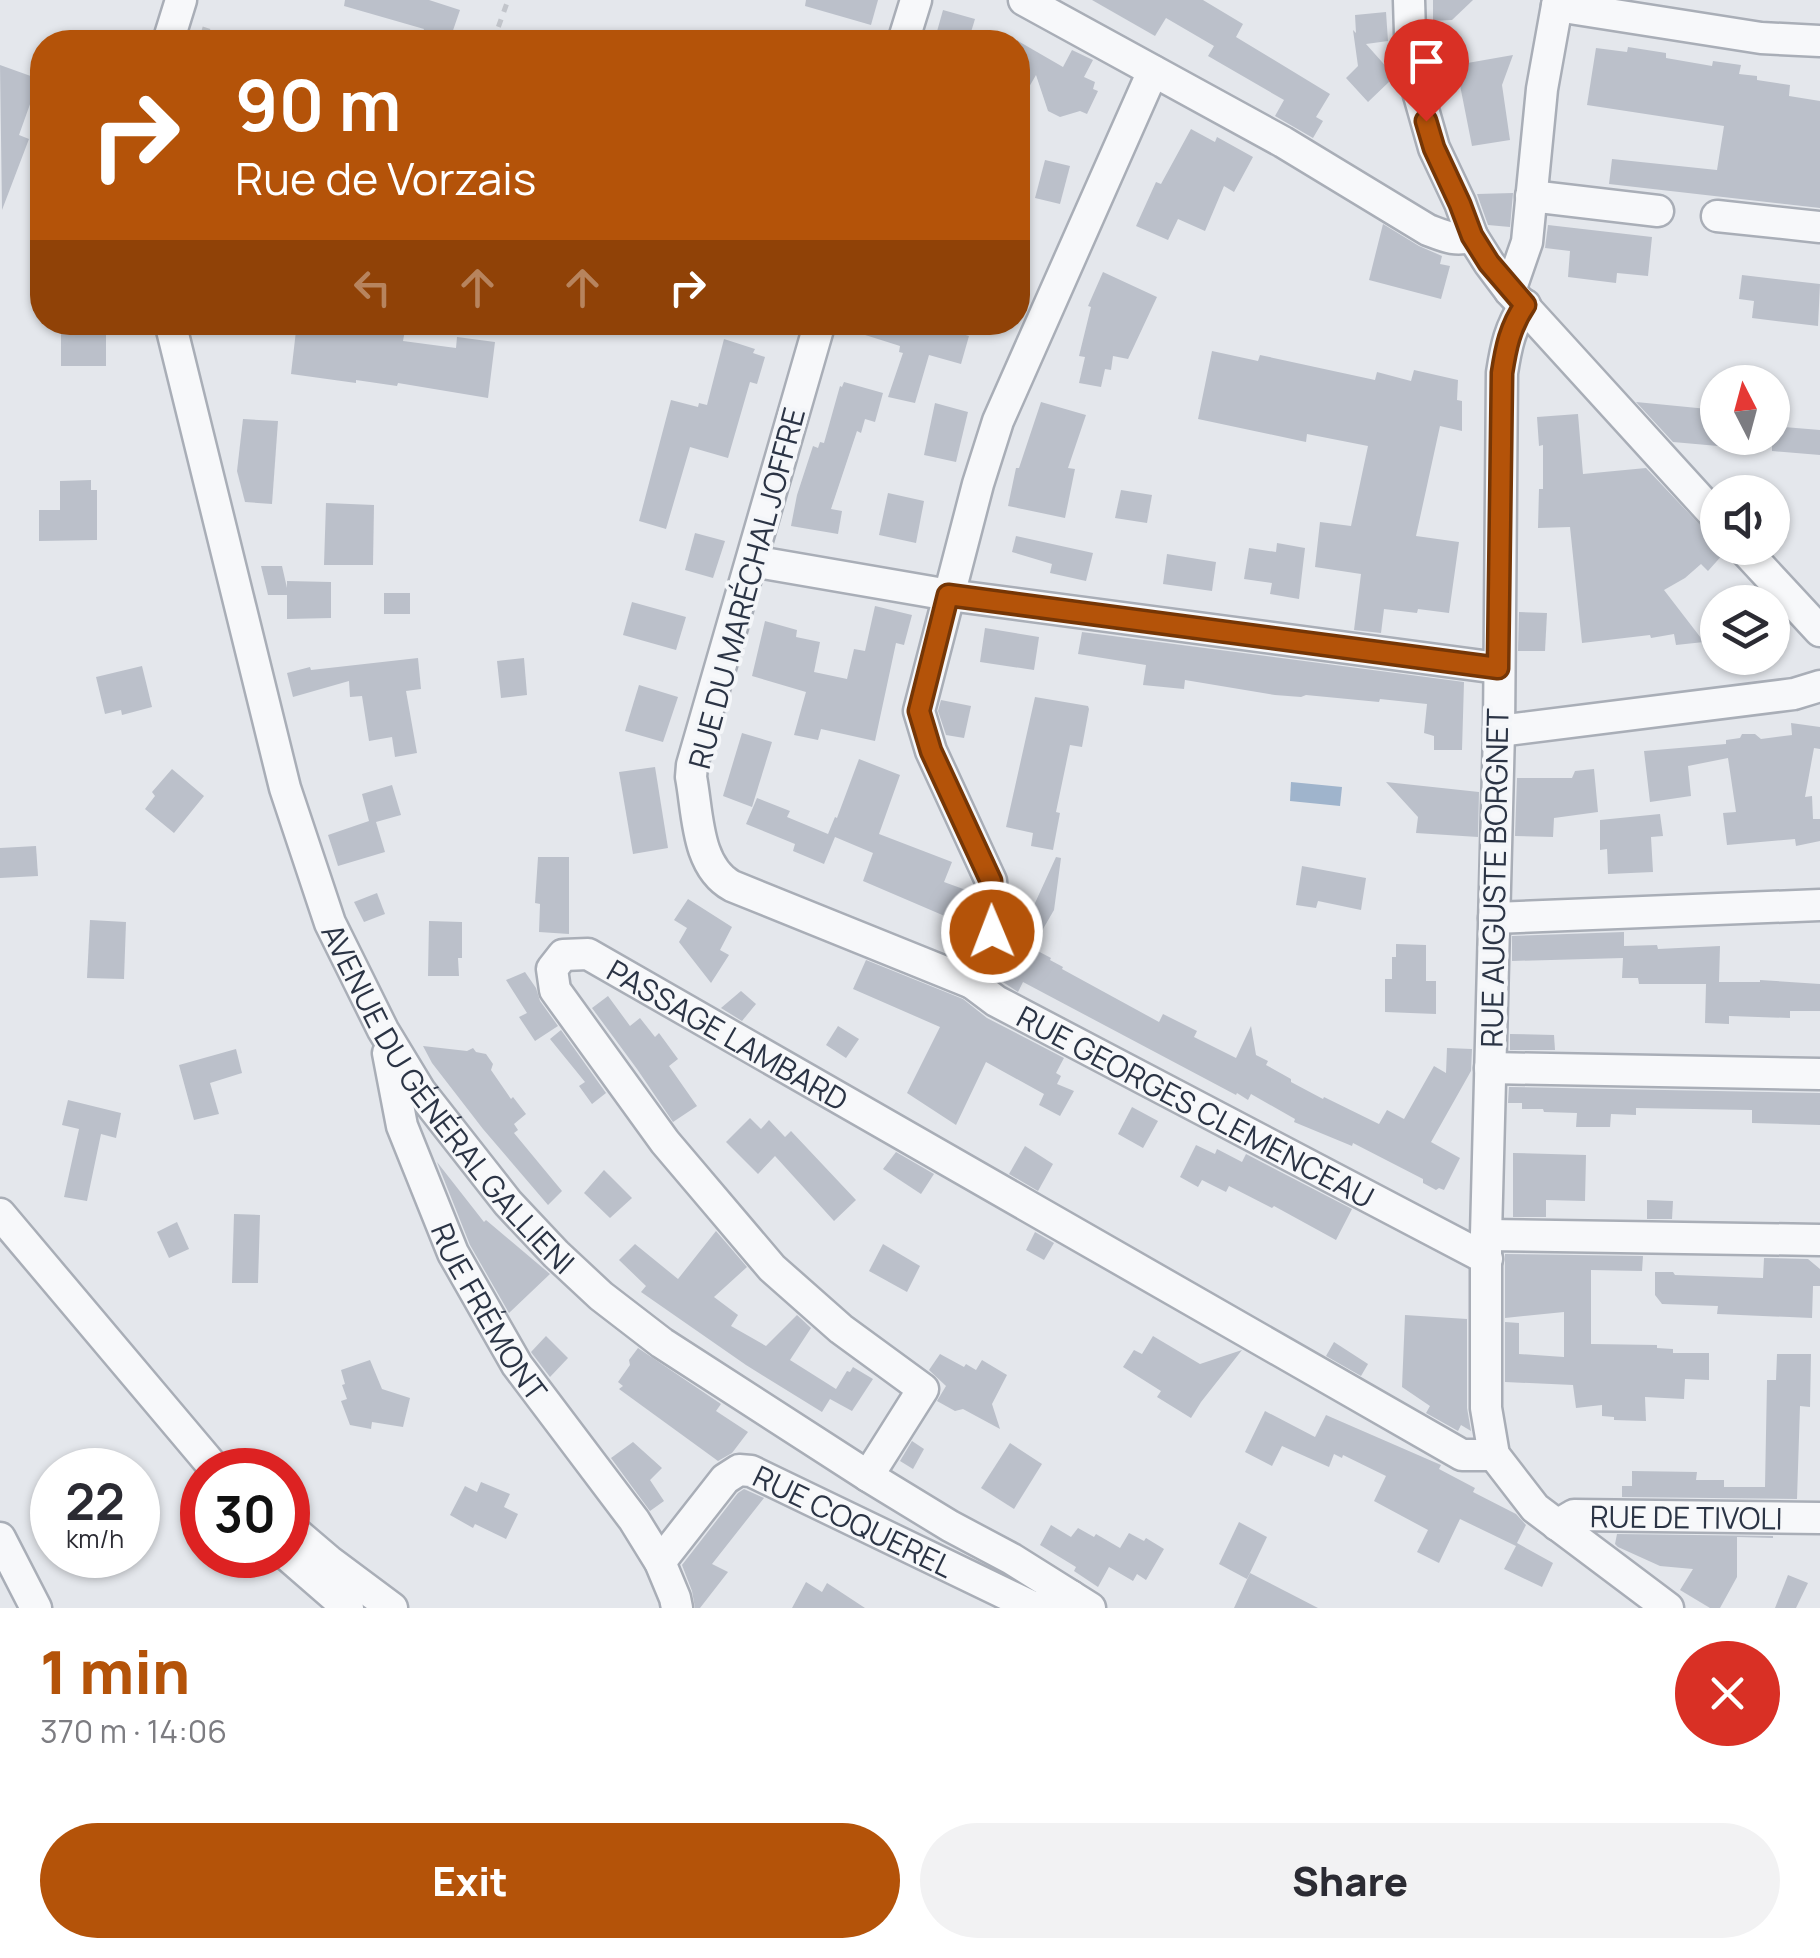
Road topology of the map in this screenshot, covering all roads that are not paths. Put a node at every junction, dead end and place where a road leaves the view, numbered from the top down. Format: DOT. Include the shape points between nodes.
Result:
graph roads {
  1 [pos="916,0"];
  2 [pos="1024,0"];
  3 [pos="1409,0"];
  4 [pos="1558,3"];
  5 [pos="907,30"];
  6 [pos="1820,41"];
  7 [pos="1153,72"];
  8 [pos="1531,196"];
  9 [pos="1658,211"];
  10 [pos="1717,216"];
  11 [pos="1820,227"];
  12 [pos="1472,236"];
  13 [pos="1518,298"];
  14 [pos="1030,320"];
  15 [pos="173,335"];
  16 [pos="816,335"];
  17 [pos="1025,335"];
  18 [pos="1700,499"];
  19 [pos="752,561"];
  20 [pos="1759,565"];
  21 [pos="948,595"];
  22 [pos="1820,631"];
  23 [pos="1498,668"];
  24 [pos="1820,686"];
  25 [pos="1498,731"];
  26 [pos="1820,906"];
  27 [pos="1494,918"];
  28 [pos="972,983"];
  29 [pos="384,1030"];
  30 [pos="1490,1068"];
  31 [pos="1820,1074"];
  32 [pos="0,1214"];
  33 [pos="1820,1240"];
  34 [pos="1486,1247"];
  35 [pos="197,1448"];
  36 [pos="1494,1455"];
  37 [pos="868,1476"];
  38 [pos="1820,1518"];
  39 [pos="1556,1525"];
  40 [pos="0,1538"];
  41 [pos="310,1545"];
  42 [pos="660,1562"];
  43 [pos="310,1575"];
  44 [pos="1080,1602"];
  45 [pos="36,1608"];
  46 [pos="348,1608"];
  47 [pos="392,1608"];
  48 [pos="677,1608"];
  49 [pos="1668,1608"];
  1 -- 5 [label="street"];
  2 -- 7 [label="street"];
  3 -- 12 [label="street" via="1411,67 1434,148"];
  4 -- 6 [label="street" via="1761,38"];
  4 -- 8 [label="street, RUE AUGUSTE BORGNET"];
  7 -- 12 [label="street" via="1428,230 1453,239"];
  7 -- 14 [label="street"];
  8 -- 9 [label="street"];
  8 -- 13 [label="street, RUE AUGUSTE BORGNET"];
  10 -- 11 [label="street"];
  12 -- 13 [label="street"];
  13 -- 18 [label="street"];
  13 -- 23 [label="street, RUE AUGUSTE BORGNET" via="1502,373"];
  15 -- 29 [label="street, AVENUE DU GÉNÉRAL GALLIENI" via="285,788 330,923"];
  16 -- 19 [label="street, RUE DU MARÉCHAL JOFFRE"];
  17 -- 21 [label="street"];
  19 -- 21 [label="street"];
  19 -- 28 [label="street, RUE DU MARÉCHAL JOFFRE" via="692,765 708,862 732,886"];
  20 -- 22 [label="street"];
  21 -- 23 [label="street"];
  21 -- 28 [label="street" via="919,711 991,881 992,932"];
  23 -- 25 [label="street, RUE AUGUSTE BORGNET"];
  24 -- 25 [label="street"];
  25 -- 27 [label="street, RUE AUGUSTE BORGNET"];
  26 -- 27 [label="street"];
  27 -- 30 [label="street, RUE AUGUSTE BORGNET"];
  28 -- 34 [label="street, RUE GEORGES CLEMENCEAU"];
  29 -- 37 [label="street, AVENUE DU GÉNÉRAL GALLIENI" via="463,1149 601,1296"];
  29 -- 42 [label="street, RUE FRÉMONT" via="402,1126 453,1253 517,1364"];
  30 -- 31 [label="street"];
  30 -- 34 [label="street, RUE AUGUSTE BORGNET"];
  32 -- 35 [label="street"];
  33 -- 34 [label="street"];
  34 -- 36 [label="street, RUE AUGUSTE BORGNET" via="1486,1408"];
  36 -- 37 [label="street, PASSAGE LAMBARD" via="1462,1454 588,954 563,955 552,969 554,990 665,1142 772,1268 923,1389"];
  36 -- 39 [label="street"];
  37 -- 44 [label="street, AVENUE DU GÉNÉRAL GALLIENI"];
  38 -- 39 [label="street, RUE DE TIVOLI" via="1574,1515"];
  39 -- 49 [label="street"];
  40 -- 45 [label="street"];
  41 -- 47 [label="street"];
  42 -- 44 [label="street, RUE COQUEREL" via="725,1478 751,1471 1035,1608"];
  42 -- 48 [label="street"];
  43 -- 46 [label="street"];
}
